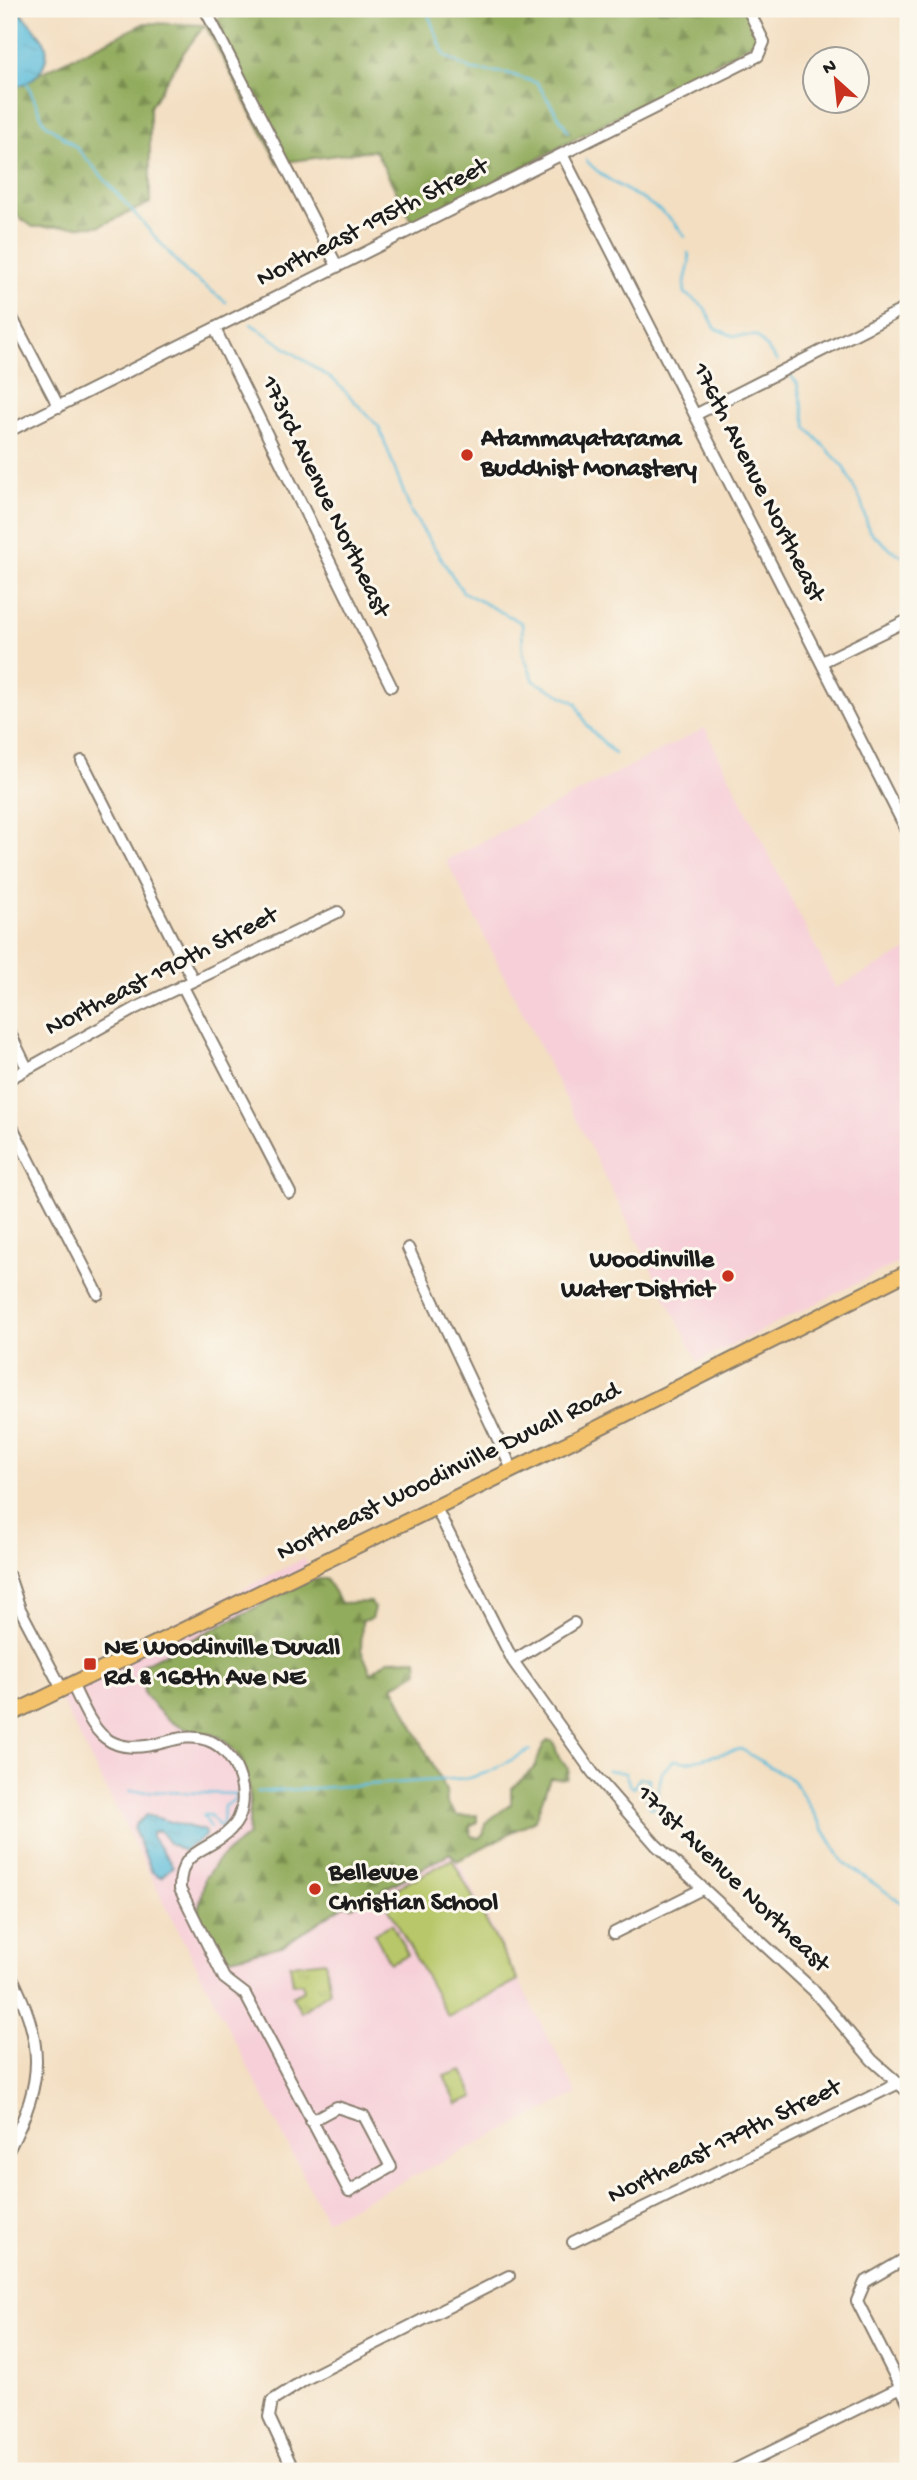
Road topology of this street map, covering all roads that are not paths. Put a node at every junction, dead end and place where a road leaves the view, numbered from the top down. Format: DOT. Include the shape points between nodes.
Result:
graph roads {
  1 [pos="205,9"];
  2 [pos="748,9"];
  3 [pos="562,154"];
  4 [pos="337,266"];
  5 [pos="908,307"];
  6 [pos="9,312"];
  7 [pos="215,329"];
  8 [pos="58,407"];
  9 [pos="697,414"];
  10 [pos="9,431"];
  11 [pos="907,621"];
  12 [pos="822,662"];
  13 [pos="391,686"];
  14 [pos="82,761"];
  15 [pos="908,833"];
  16 [pos="338,912"];
  17 [pos="188,983"];
  18 [pos="9,1031"];
  19 [pos="27,1068"];
  20 [pos="9,1079"];
  21 [pos="9,1121"];
  22 [pos="290,1193"];
  23 [pos="408,1248"];
  24 [pos="908,1272"];
  25 [pos="98,1294"];
  26 [pos="512,1469"];
  27 [pos="435,1506"];
  28 [pos="9,1576"];
  29 [pos="574,1623"];
  30 [pos="513,1661"];
  31 [pos="67,1686"];
  32 [pos="9,1714"];
  33 [pos="702,1889"];
  34 [pos="614,1933"];
  35 [pos="9,1971"];
  36 [pos="897,2084"];
  37 [pos="908,2092"];
  38 [pos="311,2121"];
  39 [pos="9,2149"];
  40 [pos="573,2242"];
  41 [pos="908,2257"];
  42 [pos="509,2276"];
  43 [pos="899,2388"];
  44 [pos="908,2402"];
  45 [pos="294,2471"];
  46 [pos="732,2471"];
  1 -- 4 [label="street"];
  2 -- 3 [label="street, Northeast 195th Street" via="764,42 758,56"];
  3 -- 4 [label="street, Northeast 195th Street"];
  3 -- 9 [label="street, 176th Avenue Northeast"];
  4 -- 7 [label="street, Northeast 195th Street"];
  5 -- 9 [label="street"];
  6 -- 8 [label="street"];
  7 -- 8 [label="street, Northeast 195th Street"];
  7 -- 13 [label="street, 173rd Avenue Northeast"];
  8 -- 10 [label="street, Northeast 195th Street"];
  9 -- 12 [label="street, 176th Avenue Northeast"];
  11 -- 12 [label="street"];
  12 -- 15 [label="street, 176th Avenue Northeast"];
  14 -- 17 [label="street"];
  16 -- 17 [label="street, Northeast 190th Street"];
  17 -- 19 [label="street, Northeast 190th Street"];
  17 -- 22 [label="street"];
  18 -- 19 [label="street"];
  19 -- 20 [label="street, Northeast 190th Street"];
  21 -- 25 [label="street"];
  23 -- 26 [label="street"];
  24 -- 26 [label="main road, Northeast Woodinville Duvall Road"];
  26 -- 27 [label="main road, Northeast Woodinville Duvall Road"];
  27 -- 30 [label="street, 171st Avenue Northeast"];
  27 -- 31 [label="main road, Northeast Woodinville Duvall Road"];
  28 -- 31 [label="street" via="20,1609"];
  29 -- 30 [label="street"];
  30 -- 33 [label="street, 171st Avenue Northeast" via="593,1773"];
  31 -- 32 [label="main road, Northeast Woodinville Duvall Road"];
  31 -- 38 [label="street" via="96,1730 114,1745 144,1747 204,1738 219,1746 235,1766 242,1794 237,1821 185,1863 180,1889 216,1965 224,1978 245,1994"];
  33 -- 34 [label="street"];
  33 -- 36 [label="street, 171st Avenue Northeast" via="813,1990"];
  35 -- 39 [label="street" via="33,2025 36,2050 33,2094"];
  36 -- 37 [label="street, 171st Avenue Northeast"];
  36 -- 40 [label="street, Northeast 179th Street"];
  38 -- 38 [label="street" via="349,2191 391,2167 364,2116 337,2107"];
  41 -- 43 [label="street" via="865,2282 857,2301"];
  42 -- 45 [label="street" via="272,2400 269,2417"];
  43 -- 44 [label="street"];
  43 -- 46 [label="street"];
}
